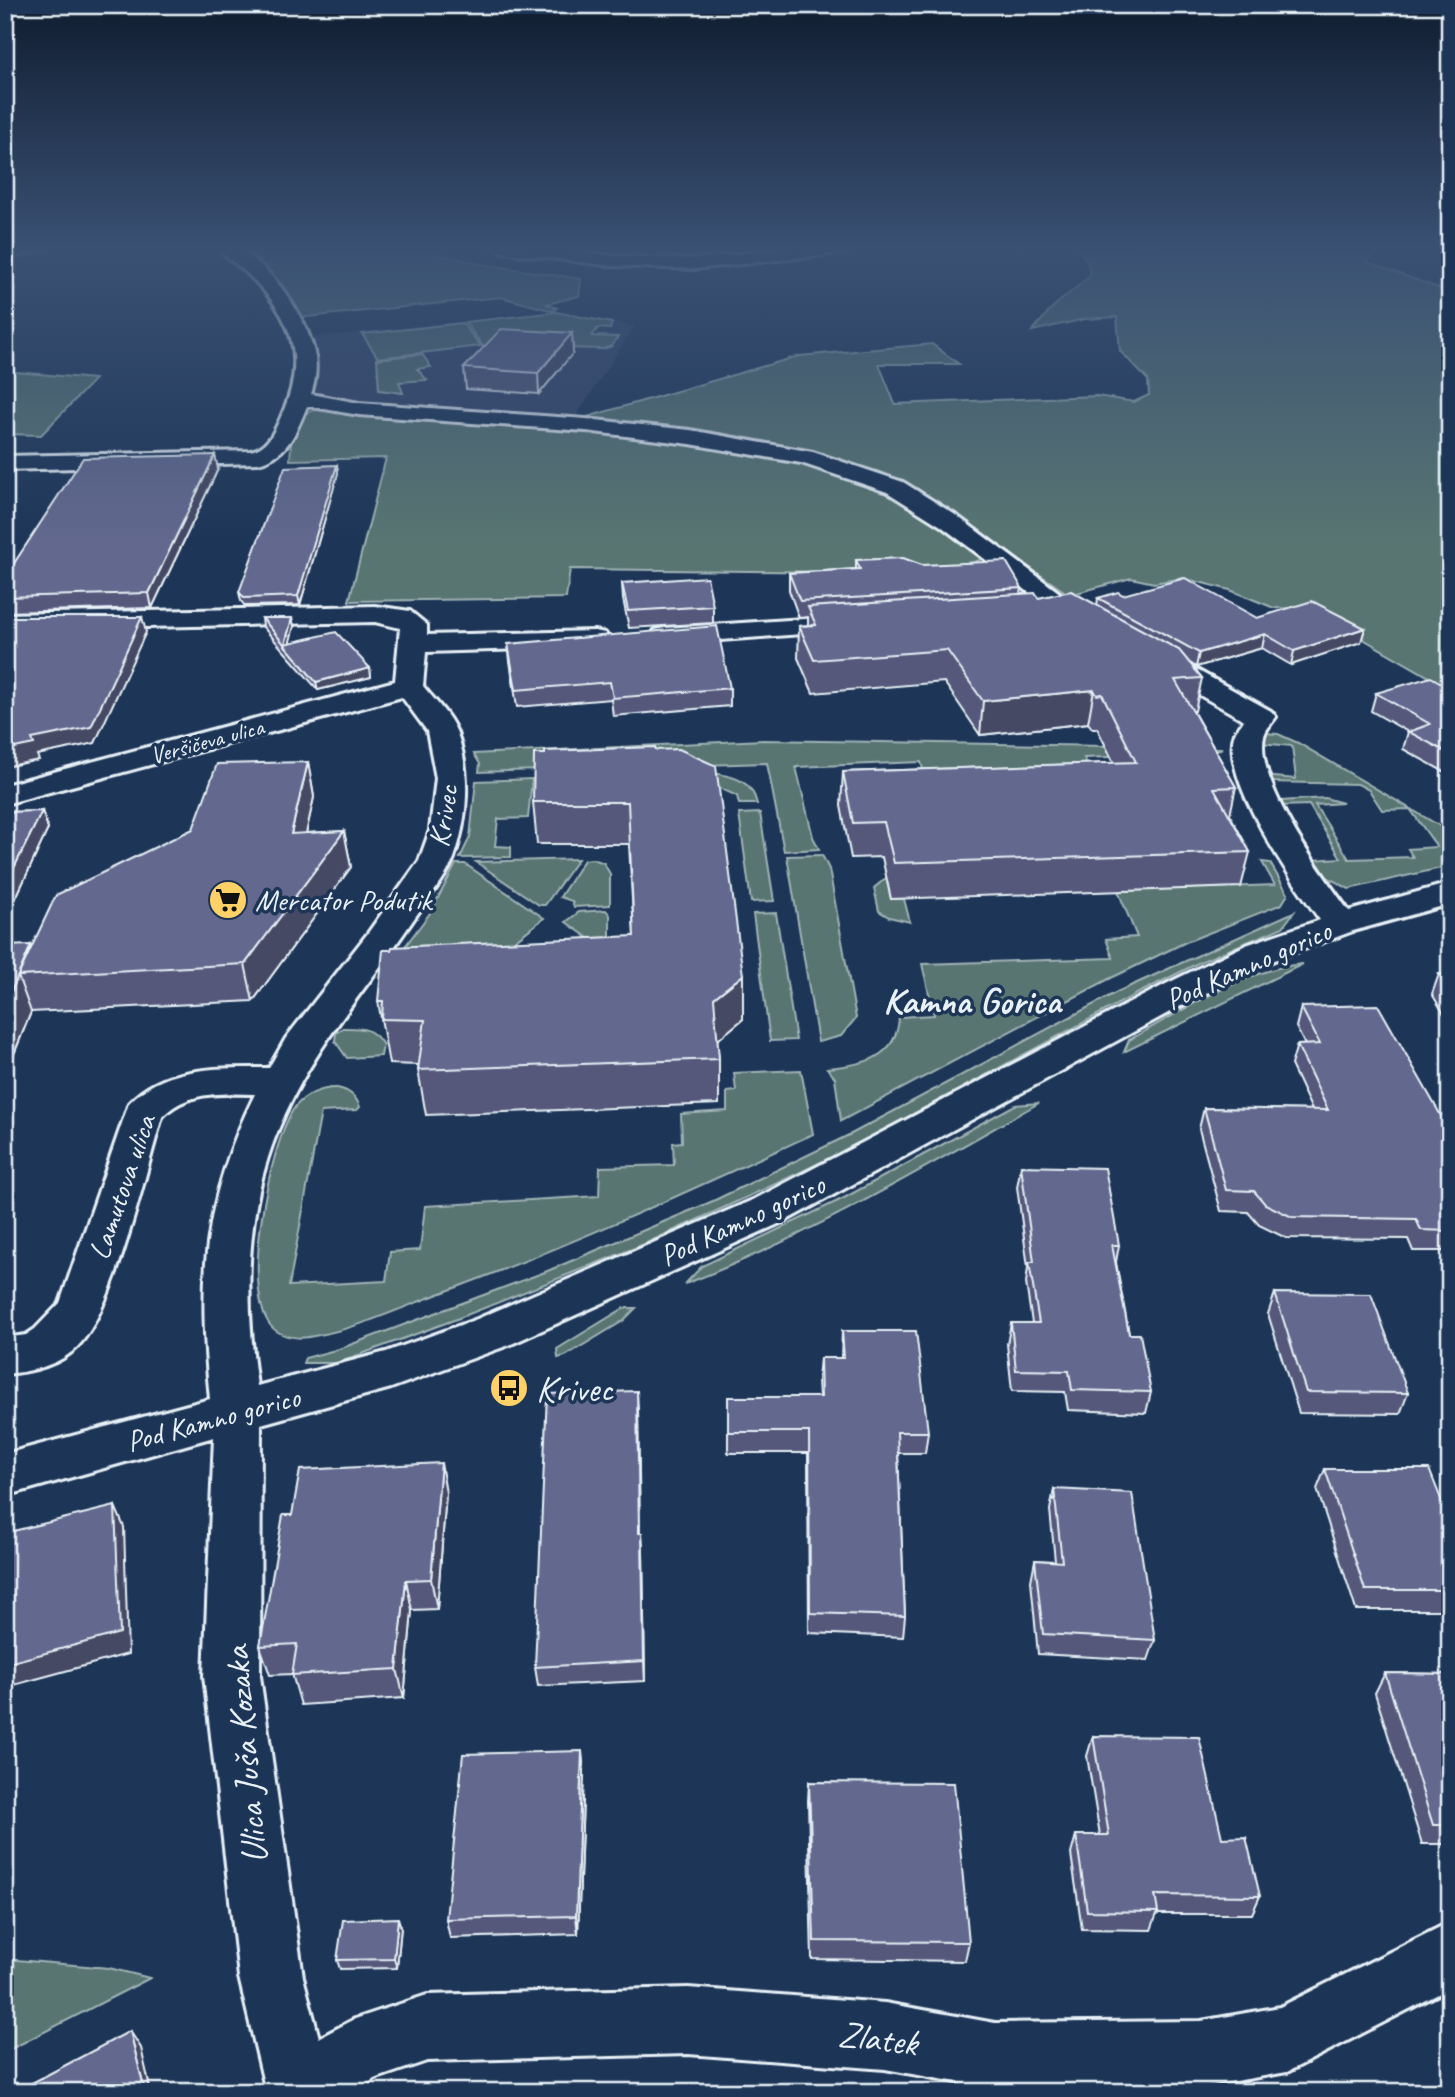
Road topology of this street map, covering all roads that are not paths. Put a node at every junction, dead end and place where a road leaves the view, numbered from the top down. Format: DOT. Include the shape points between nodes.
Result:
graph roads {
  1 [pos="301,345"];
  2 [pos="299,398"];
  3 [pos="5,463"];
  4 [pos="1034,612"];
  5 [pos="1072,612"];
  6 [pos="5,622"];
  7 [pos="881,622"];
  8 [pos="1100,628"];
  9 [pos="644,637"];
  10 [pos="616,639"];
  11 [pos="415,644"];
  12 [pos="1134,647"];
  13 [pos="409,686"];
  14 [pos="5,795"];
  15 [pos="1450,893"];
  16 [pos="1341,924"];
  17 [pos="281,1081"];
  18 [pos="5,1356"];
  19 [pos="234,1413"];
  20 [pos="5,1475"];
  21 [pos="1450,1954"];
  22 [pos="300,2092"];
  1 -- 2 [label="street" via="306,360"];
  2 -- 3 [label="street" via="276,450 262,457"];
  2 -- 5 [label="street" via="359,409 599,426 804,457 895,487"];
  4 -- 5 [label="street"];
  5 -- 8 [label="street"];
  6 -- 11 [label="street" via="375,614 401,617 414,625"];
  7 -- 9 [label="street"];
  10 -- 11 [label="street"];
  11 -- 13 [label="street"];
  12 -- 16 [label="street" via="1261,718 1249,729 1247,742 1255,782 1290,849"];
  13 -- 14 [label="street, Veršičeva ulica"];
  13 -- 17 [label="street, Krivec" via="442,731 452,778 446,830 436,861 300,1047"];
  15 -- 16 [label="street, Pod Kamno gorico"];
  16 -- 19 [label="street, Pod Kamno gorico" via="1259,953 1180,992 770,1210 493,1332 391,1369"];
  17 -- 18 [label="street, Lamutova ulica" via="192,1085 175,1088 149,1104 72,1324 57,1341 37,1351"];
  17 -- 19 [label="street, Krivec" via="257,1131 233,1214 225,1280"];
  19 -- 20 [label="street, Pod Kamno gorico"];
  19 -- 22 [label="street, Ulica Juša Kozaka" via="239,1475 232,1676 271,1977"];
  21 -- 22 [label="street, Zlatek" via="1287,2039 1201,2054 995,2056 885,2036 688,2021 427,2028 355,2052"];
}
